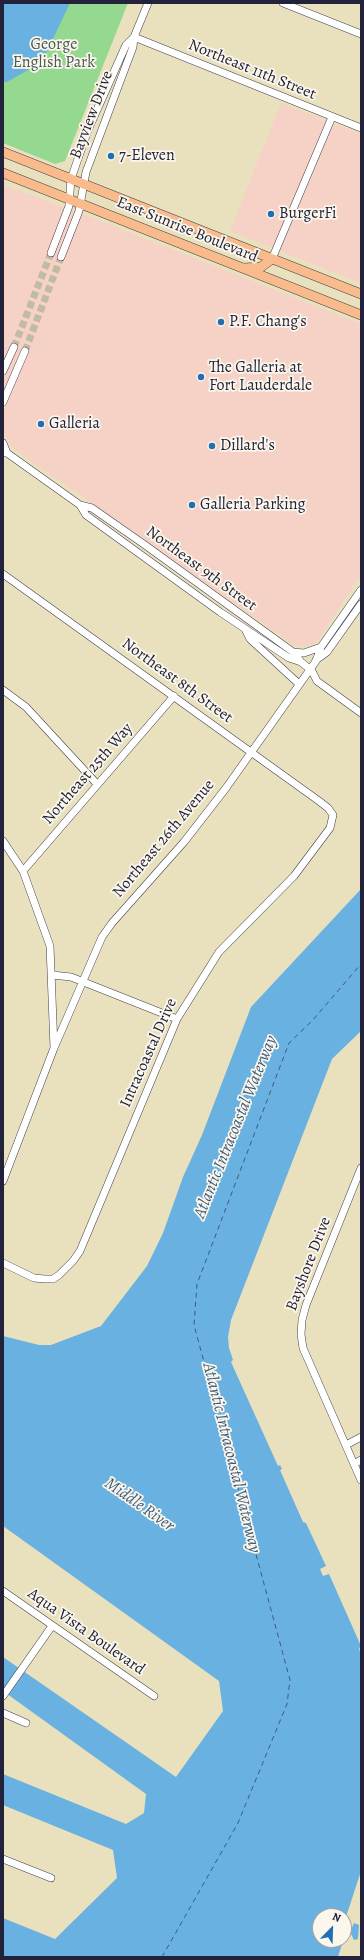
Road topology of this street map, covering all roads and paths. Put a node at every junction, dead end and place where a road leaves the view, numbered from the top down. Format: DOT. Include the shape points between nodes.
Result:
graph roads {
  1 [pos="148,3"];
  2 [pos="283,3"];
  3 [pos="361,34"];
  4 [pos="134,37"];
  5 [pos="332,117"];
  6 [pos="361,128"];
  7 [pos="3,152"];
  8 [pos="3,173"];
  9 [pos="71,179"];
  10 [pos="83,184"];
  11 [pos="70,200"];
  12 [pos="80,204"];
  13 [pos="51,253"];
  14 [pos="61,257"];
  15 [pos="272,259"];
  16 [pos="243,268"];
  17 [pos="361,294"];
  18 [pos="361,315"];
  19 [pos="14,346"];
  20 [pos="25,351"];
  21 [pos="3,371"];
  22 [pos="3,402"];
  23 [pos="3,443"];
  24 [pos="5,453"];
  25 [pos="80,505"];
  26 [pos="3,574"];
  27 [pos="361,590"];
  28 [pos="361,604"];
  29 [pos="245,629"];
  30 [pos="321,647"];
  31 [pos="294,652"];
  32 [pos="316,661"];
  33 [pos="301,662"];
  34 [pos="310,669"];
  35 [pos="299,684"];
  36 [pos="3,690"];
  37 [pos="174,696"];
  38 [pos="361,713"];
  39 [pos="252,752"];
  40 [pos="98,784"];
  41 [pos="333,815"];
  42 [pos="3,841"];
  43 [pos="23,871"];
  44 [pos="52,975"];
  45 [pos="82,981"];
  46 [pos="177,1019"];
  47 [pos="54,1048"];
  48 [pos="361,1168"];
  49 [pos="3,1181"];
  50 [pos="358,1182"];
  51 [pos="3,1263"];
  52 [pos="361,1438"];
  53 [pos="346,1445"];
  54 [pos="361,1460"];
  55 [pos="354,1464"];
  56 [pos="361,1480"];
  57 [pos="3,1591"];
  58 [pos="52,1626"];
  59 [pos="3,1695"];
  60 [pos="154,1696"];
  61 [pos="3,1713"];
  62 [pos="26,1723"];
  63 [pos="3,1859"];
  64 [pos="51,1878"];
  1 -- 4 [label="street, Bayview Drive"];
  2 -- 3 [label="street"];
  4 -- 5 [label="street, Northeast 11th Street"];
  4 -- 9 [label="street, Bayview Drive" via="126,45"];
  4 -- 10 [label="street, Bayview Drive" via="133,47"];
  5 -- 6 [label="street, Northeast 11th Street"];
  5 -- 15 [label="street"];
  7 -- 9 [label="main road, East Sunrise Boulevard"];
  8 -- 11 [label="main road, East Sunrise Boulevard"];
  9 -- 10 [label="main road, East Sunrise Boulevard"];
  9 -- 11 [label="street, Bayview Drive"];
  10 -- 12 [label="street, Bayview Drive"];
  10 -- 15 [label="main road, East Sunrise Boulevard"];
  11 -- 12 [label="main road, East Sunrise Boulevard"];
  11 -- 13 [label="street, Bayview Drive"];
  12 -- 14 [label="street, Bayview Drive"];
  12 -- 16 [label="main road, East Sunrise Boulevard"];
  15 -- 16 [label="main road" via="261,266"];
  15 -- 17 [label="main road, East Sunrise Boulevard"];
  16 -- 18 [label="main road, East Sunrise Boulevard"];
  19 -- 21 [label="street"];
  20 -- 22 [label="street"];
  23 -- 24 [label="street, Northeast 9th Street"];
  24 -- 25 [label="street, Northeast 9th Street"];
  25 -- 29 [label="street, Northeast 9th Street" via="86,515"];
  25 -- 31 [label="street, Northeast 9th Street" via="92,508"];
  26 -- 37 [label="street, Northeast 8th Street"];
  27 -- 30 [label="street, Northeast 26th Avenue"];
  28 -- 32 [label="street, Northeast 26th Avenue" via="327,652"];
  29 -- 33 [label="street, Northeast 9th Street" via="288,658"];
  29 -- 35 [label="street, Northeast 9th Street" via="250,639"];
  30 -- 31 [label="street" via="304,653"];
  30 -- 32 [label="street, Northeast 26th Avenue"];
  31 -- 33 [label="street, Northeast 9th Street"];
  32 -- 34 [label="street, Northeast 26th Avenue"];
  33 -- 34 [label="street, Northeast 9th Street"];
  34 -- 35 [label="street, Northeast 26th Avenue"];
  34 -- 38 [label="street, Northeast 9th Street" via="317,681"];
  35 -- 39 [label="street, Northeast 26th Avenue"];
  36 -- 40 [label="street" via="26,707"];
  37 -- 39 [label="street, Northeast 8th Street"];
  37 -- 40 [label="street, Northeast 25th Way"];
  39 -- 41 [label="street, Northeast 8th Street" via="324,804"];
  39 -- 45 [label="street, Northeast 26th Avenue" via="184,842 102,936"];
  40 -- 43 [label="street, Northeast 25th Way"];
  41 -- 46 [label="street, Intracoastal Drive" via="330,828 294,876 219,952"];
  42 -- 43 [label="street"];
  43 -- 44 [label="street" via="50,946"];
  44 -- 45 [label="street" via="63,975"];
  44 -- 47 [label="street"];
  45 -- 46 [label="street"];
  45 -- 47 [label="street, Northeast 26th Avenue"];
  46 -- 51 [label="street, Intracoastal Drive" via="80,1251 67,1269 53,1279 34,1278"];
  47 -- 49 [label="street, Northeast 26th Avenue"];
  48 -- 50 [label="street, Bayshore Drive"];
  50 -- 53 [label="street, Bayshore Drive" via="306,1305 301,1327 303,1348"];
  52 -- 53 [label="street"];
  53 -- 55 [label="street, Bayshore Drive"];
  54 -- 55 [label="street"];
  55 -- 56 [label="street, Bayshore Drive"];
  57 -- 58 [label="street, Aqua Vista Boulevard"];
  58 -- 59 [label="street"];
  58 -- 60 [label="street, Aqua Vista Boulevard"];
  61 -- 62 [label="street"];
  63 -- 64 [label="street"];
}
